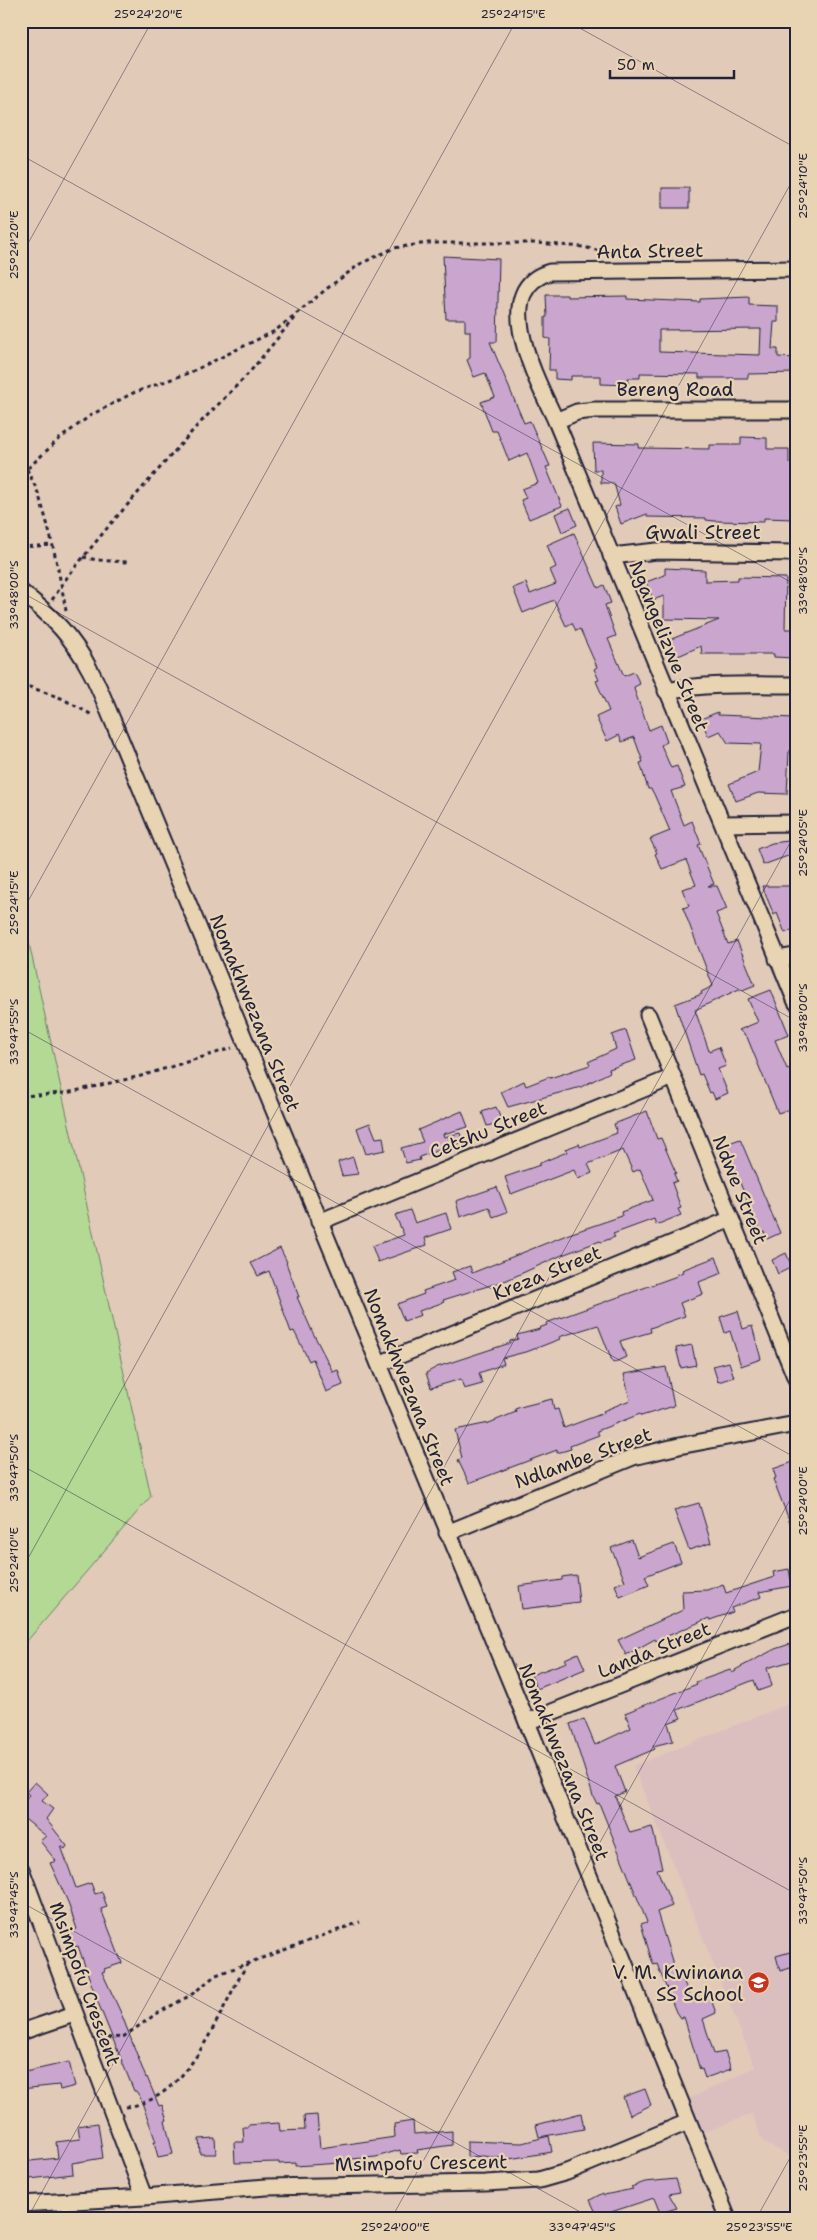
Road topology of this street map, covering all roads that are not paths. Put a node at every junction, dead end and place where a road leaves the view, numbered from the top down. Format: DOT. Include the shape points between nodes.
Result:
graph roads {
  1 [pos="796,269"];
  2 [pos="520,302"];
  3 [pos="796,410"];
  4 [pos="556,421"];
  5 [pos="796,552"];
  6 [pos="611,556"];
  7 [pos="21,592"];
  8 [pos="796,686"];
  9 [pos="666,691"];
  10 [pos="723,824"];
  11 [pos="796,824"];
  12 [pos="796,956"];
  13 [pos="777,959"];
  14 [pos="796,1002"];
  15 [pos="648,1015"];
  16 [pos="672,1077"];
  17 [pos="731,1219"];
  18 [pos="319,1222"];
  19 [pos="379,1364"];
  20 [pos="796,1379"];
  21 [pos="796,1424"];
  22 [pos="448,1534"];
  23 [pos="796,1615"];
  24 [pos="527,1722"];
  25 [pos="21,1869"];
  26 [pos="74,2014"];
  27 [pos="21,2032"];
  28 [pos="688,2122"];
  29 [pos="144,2197"];
  30 [pos="21,2204"];
  31 [pos="728,2219"];
  1 -- 2 [label="street, Anta Street" via="550,272 538,275 529,283"];
  2 -- 4 [label="street, Ngangelizwe Street" via="525,348"];
  3 -- 4 [label="street, Bereng Road" via="595,410 577,412"];
  4 -- 6 [label="street, Ngangelizwe Street"];
  5 -- 6 [label="street, Gwali Street" via="657,551"];
  6 -- 9 [label="street, Ngangelizwe Street"];
  7 -- 18 [label="street, Nomakhwezana Street" via="65,633 90,669"];
  8 -- 9 [label="street" via="715,685"];
  9 -- 10 [label="street, Ngangelizwe Street"];
  10 -- 11 [label="street"];
  10 -- 13 [label="street, Ngangelizwe Street"];
  12 -- 13 [label="street"];
  13 -- 14 [label="street, Ngangelizwe Street"];
  15 -- 16 [label="street, Ndwe Street"];
  16 -- 17 [label="street, Ndwe Street"];
  16 -- 18 [label="street, Cetshu Street"];
  17 -- 19 [label="street, Kreza Street"];
  17 -- 20 [label="street, Ndwe Street"];
  18 -- 19 [label="street, Nomakhwezana Street"];
  19 -- 22 [label="street, Nomakhwezana Street"];
  21 -- 22 [label="street, Ndlambe Street" via="632,1457"];
  22 -- 24 [label="street, Nomakhwezana Street"];
  23 -- 24 [label="street, Landa Street"];
  24 -- 28 [label="street, Nomakhwezana Street"];
  25 -- 26 [label="street, Msimpofu Crescent"];
  26 -- 27 [label="street"];
  26 -- 29 [label="street, Msimpofu Crescent"];
  28 -- 29 [label="street, Msimpofu Crescent" via="567,2172 539,2180 266,2187"];
  28 -- 31 [label="street, Nomakhwezana Street"];
  29 -- 30 [label="street, Msimpofu Crescent"];
}
